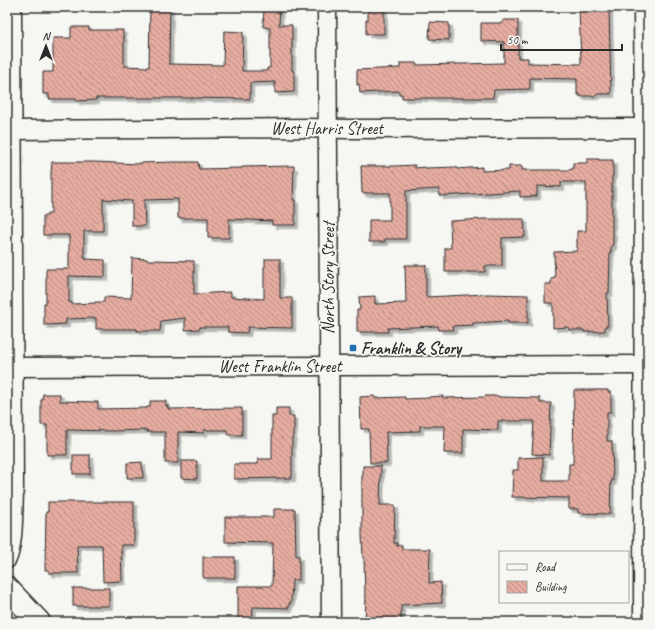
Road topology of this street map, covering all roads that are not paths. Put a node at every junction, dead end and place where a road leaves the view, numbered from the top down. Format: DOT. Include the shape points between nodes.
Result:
graph roads {
  1 [pos="12,7"];
  2 [pos="327,7"];
  3 [pos="643,7"];
  4 [pos="328,128"];
  5 [pos="646,128"];
  6 [pos="10,130"];
  7 [pos="646,365"];
  8 [pos="329,366"];
  9 [pos="10,367"];
  10 [pos="7,559"];
  11 [pos="7,588"];
  12 [pos="39,622"];
  13 [pos="330,622"];
  14 [pos="643,622"];
  1 -- 6 [label="street"];
  2 -- 4 [label="street, North Story Street"];
  3 -- 5 [label="street"];
  4 -- 5 [label="street, West Harris Street"];
  4 -- 6 [label="street, West Harris Street"];
  4 -- 8 [label="street, North Story Street"];
  5 -- 7 [label="street"];
  6 -- 9 [label="street"];
  7 -- 8 [label="street, West Franklin Street"];
  7 -- 14 [label="street"];
  8 -- 9 [label="street, West Franklin Street"];
  8 -- 13 [label="street, North Story Street"];
  9 -- 10 [label="street" via="14,493 12,532"];
  11 -- 12 [label="main road"];
}
